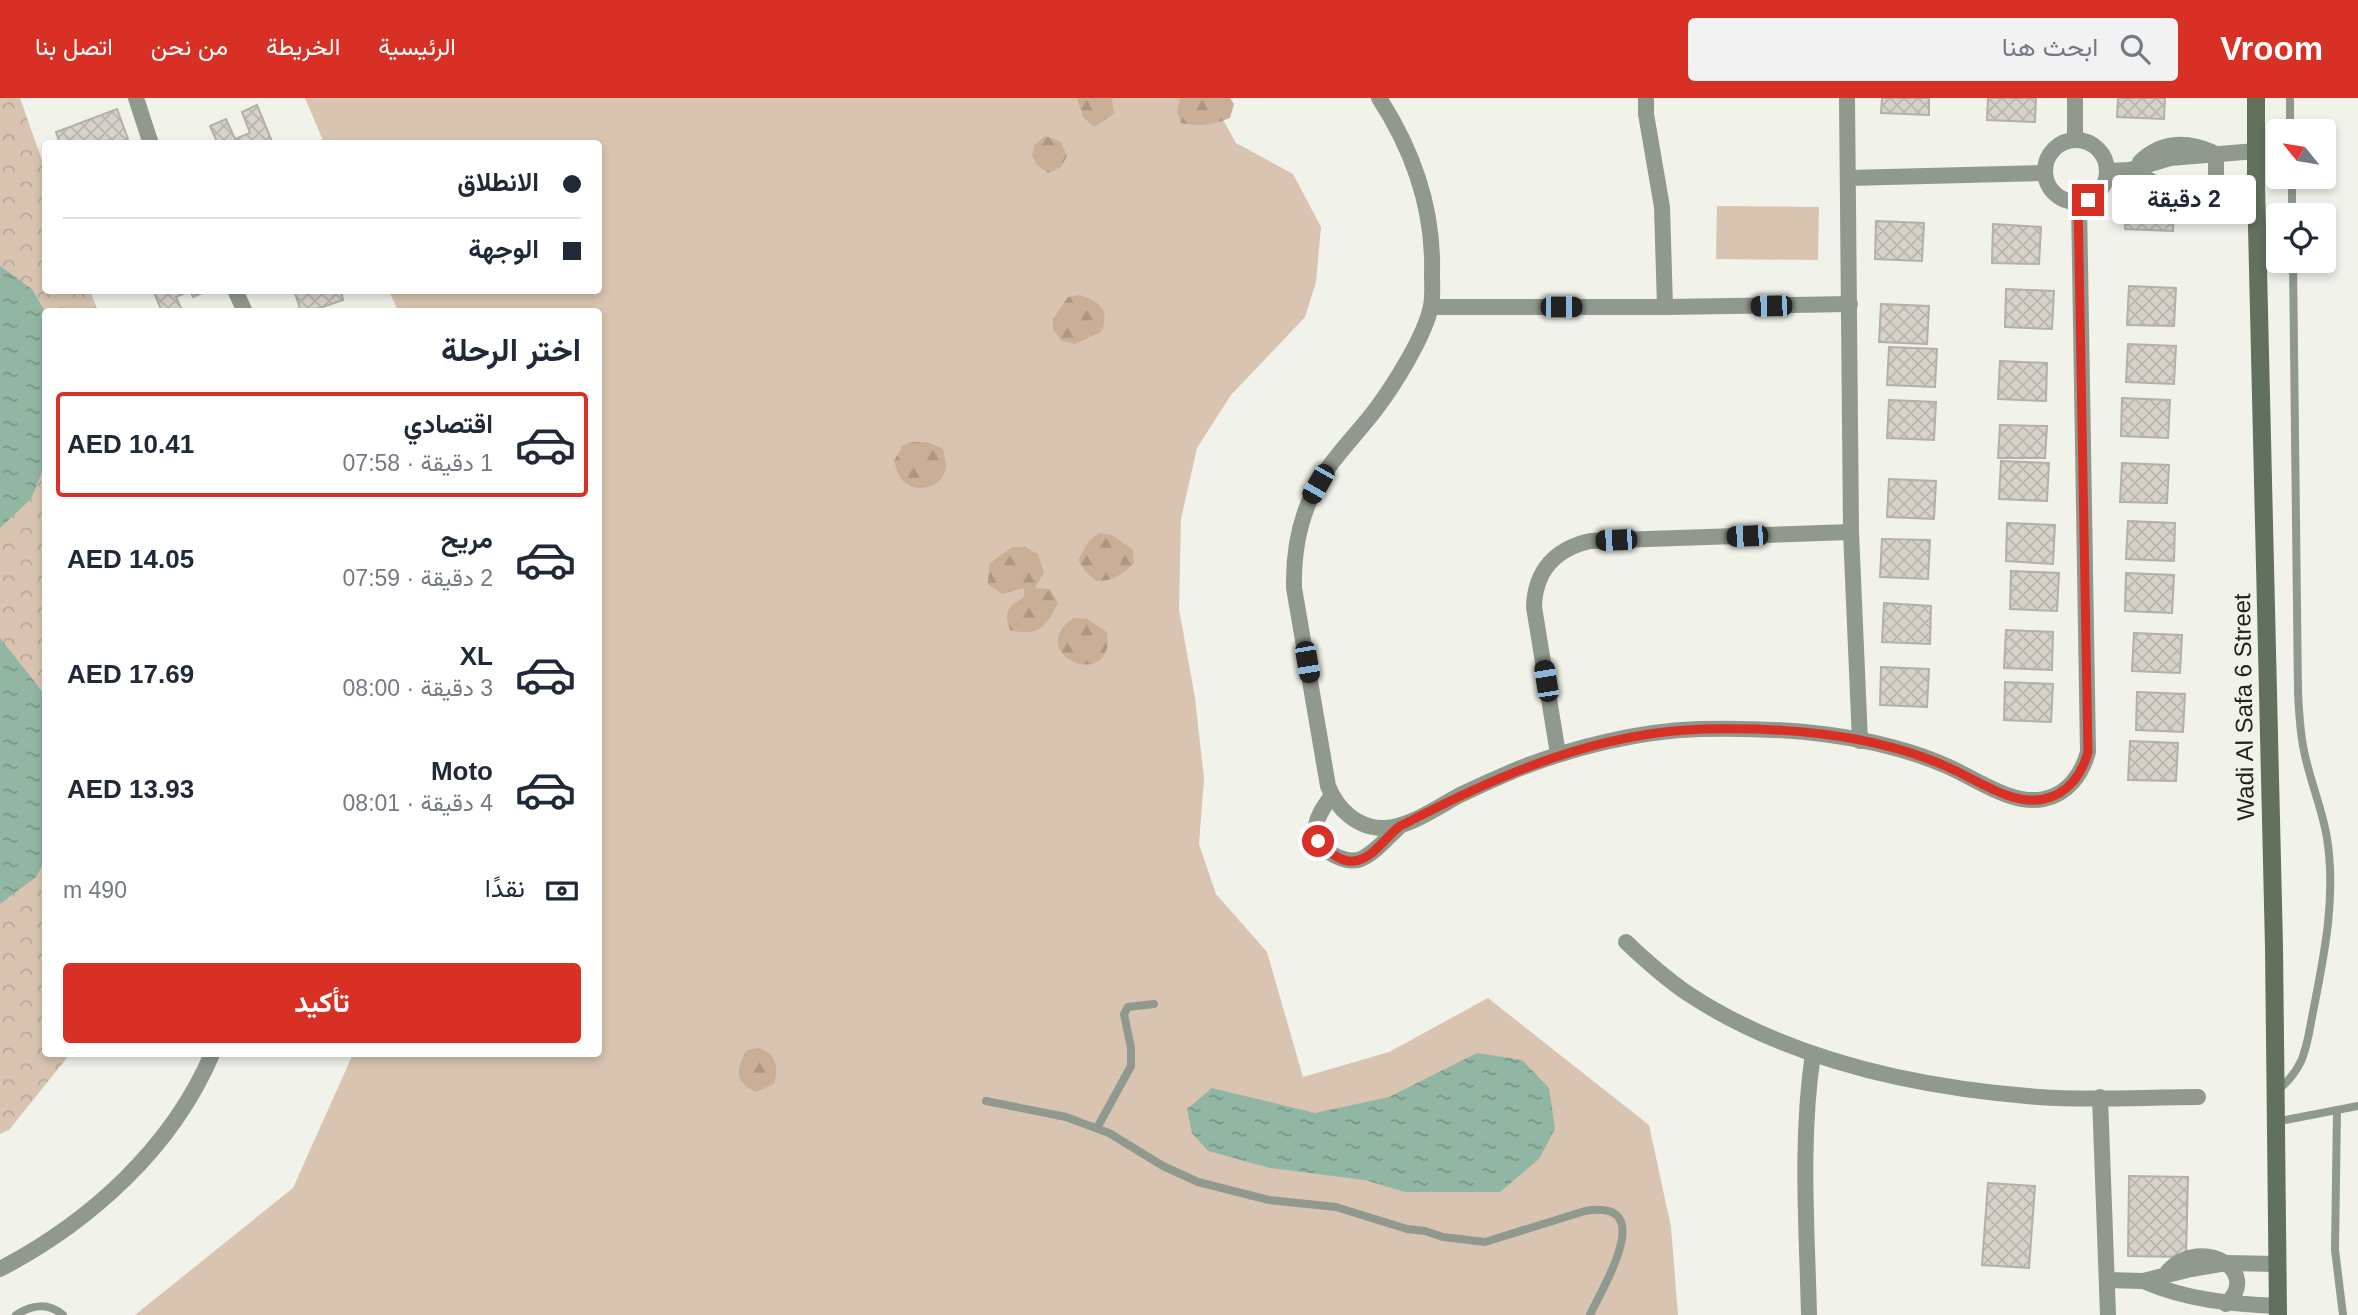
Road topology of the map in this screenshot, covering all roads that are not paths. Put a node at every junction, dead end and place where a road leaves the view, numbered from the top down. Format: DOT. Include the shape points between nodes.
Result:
graph roads {
  1 [pos="135,98"];
  2 [pos="1379,98"];
  3 [pos="1646,98"];
  4 [pos="1847,98"];
  5 [pos="2075,98"];
  6 [pos="2256,98"];
  7 [pos="2290,98"];
  8 [pos="2291,119"];
  9 [pos="2075,139"];
  10 [pos="150,140"];
  11 [pos="2256,151"];
  12 [pos="2216,154"];
  13 [pos="2130,170"];
  14 [pos="2108,171"];
  15 [pos="2045,173"];
  16 [pos="1848,178"];
  17 [pos="2256,184"];
  18 [pos="2216,187"];
  19 [pos="2078,202"];
  20 [pos="2293,273"];
  21 [pos="1850,304"];
  22 [pos="1431,307"];
  23 [pos="1665,307"];
  24 [pos="1851,532"];
  25 [pos="1860,740"];
  26 [pos="1558,754"];
  27 [pos="1332,795"];
  28 [pos="1399,827"];
  29 [pos="1626,942"];
  30 [pos="1154,1004"];
  31 [pos="1812,1054"];
  32 [pos="210,1057"];
  33 [pos="2274,1094"];
  34 [pos="2100,1097"];
  35 [pos="2198,1097"];
  36 [pos="986,1101"];
  37 [pos="2358,1107"];
  38 [pos="2337,1110"];
  39 [pos="2275,1122"];
  40 [pos="1097,1128"];
  41 [pos="2226,1263"];
  42 [pos="2277,1264"];
  43 [pos="0,1269"];
  44 [pos="2107,1280"];
  45 [pos="2163,1283"];
  46 [pos="2226,1304"];
  47 [pos="2278,1310"];
  48 [pos="16,1315"];
  49 [pos="62,1315"];
  50 [pos="1590,1315"];
  51 [pos="1809,1315"];
  52 [pos="2108,1315"];
  53 [pos="2343,1315"];
  1 -- 10 [label="street"];
  2 -- 22 [label="street" via="1403,137 1419,178 1429,222"];
  3 -- 23 [label="street" via="1662,207"];
  4 -- 16 [label="street"];
  5 -- 9 [label="street"];
  6 -- 11 [label="main road, Wadi Al Safa 6 Street"];
  7 -- 8 [label="lane"];
  9 -- 14 [label="street" via="2102,152"];
  9 -- 15 [label="street" via="2053,150"];
  11 -- 12 [label="street"];
  11 -- 17 [label="main road, Wadi Al Safa 6 Street"];
  12 -- 13 [label="street" via="2156,161"];
  12 -- 18 [label="street"];
  13 -- 14 [label="street"];
  13 -- 18 [label="street" via="2168,187"];
  14 -- 19 [label="street" via="2096,195"];
  15 -- 16 [label="street"];
  15 -- 19 [label="street" via="2056,194"];
  16 -- 21 [label="street"];
  17 -- 18 [label="street"];
  17 -- 33 [label="main road, Wadi Al Safa 6 Street"];
  19 -- 25 [label="street" via="2088,752 2084,768 2060,793 2030,800 2010,796 1946,766"];
  20 -- 33 [label="lane" via="2298,693 2304,751 2327,839 2331,890 2326,947 2305,1049 2295,1074"];
  21 -- 23 [label="street"];
  21 -- 24 [label="street"];
  22 -- 23 [label="street"];
  22 -- 27 [label="street" via="1412,354 1309,500 1293,558 1294,588"];
  24 -- 25 [label="street"];
  24 -- 26 [label="street" via="1590,541 1564,550 1544,568 1534,607"];
  25 -- 26 [label="street" via="1742,728 1687,730 1629,737"];
  26 -- 28 [label="street" via="1462,794"];
  27 -- 28 [label="street" via="1360,822"];
  27 -- 28 [label="street" via="1315,825 1315,834 1343,860 1365,858"];
  29 -- 31 [label="street" via="1655,969 1709,1006"];
  30 -- 40 [label="lane" via="1125,1010 1131,1066"];
  31 -- 34 [label="street" via="1895,1077 1988,1093"];
  31 -- 51 [label="street" via="1805,1161"];
  32 -- 43 [label="street" via="186,1103 137,1167 75,1223"];
  33 -- 39 [label="main road, Wadi Al Safa 6 Street"];
  34 -- 35 [label="street"];
  34 -- 44 [label="street"];
  36 -- 40 [label="lane"];
  37 -- 38 [label="lane"];
  38 -- 39 [label="lane"];
  38 -- 53 [label="lane" via="2335,1250"];
  39 -- 42 [label="main road, Wadi Al Safa 6 Street"];
  40 -- 50 [label="lane" via="1198,1182 1269,1200 1336,1208 1465,1241 1485,1242 1602,1208 1617,1216 1625,1231 1622,1248"];
  41 -- 42 [label="street"];
  41 -- 45 [label="street"];
  41 -- 46 [label="street" via="2237,1285"];
  42 -- 47 [label="main road, Wadi Al Safa 6 Street"];
  44 -- 45 [label="street"];
  44 -- 52 [label="street"];
  45 -- 46 [label="street" via="2205,1301"];
  46 -- 47 [label="street"];
  48 -- 49 [label="lane" via="39,1306"];
}
